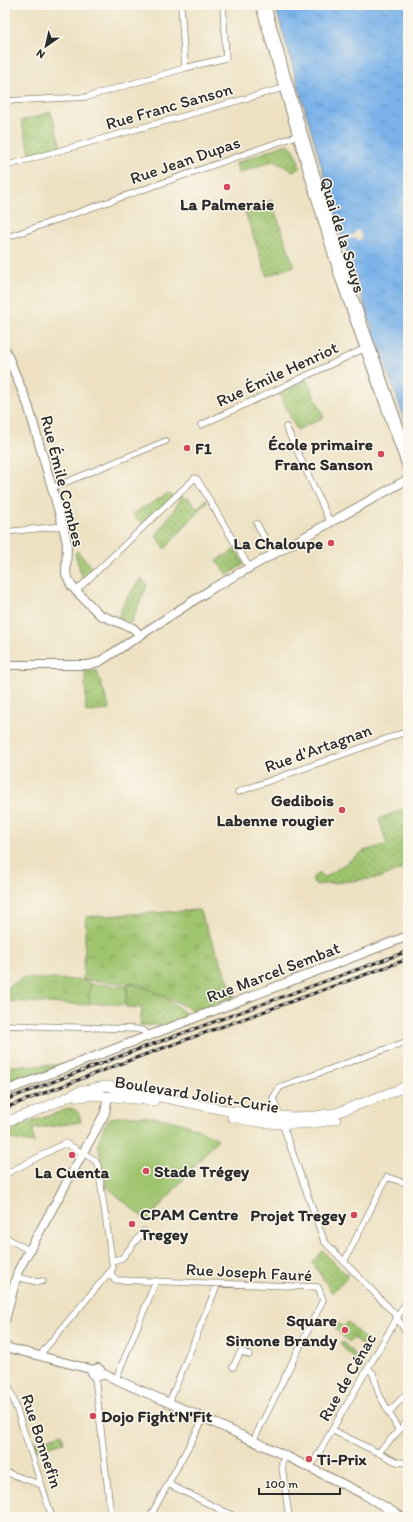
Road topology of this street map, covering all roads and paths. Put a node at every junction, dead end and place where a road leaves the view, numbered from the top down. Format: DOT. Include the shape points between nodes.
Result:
graph roads {
  1 [pos="181,5"];
  2 [pos="223,5"];
  3 [pos="260,5"];
  4 [pos="266,5"];
  5 [pos="185,68"];
  6 [pos="286,87"];
  7 [pos="5,101"];
  8 [pos="300,135"];
  9 [pos="5,166"];
  10 [pos="5,238"];
  11 [pos="368,348"];
  12 [pos="5,349"];
  13 [pos="201,425"];
  14 [pos="286,427"];
  15 [pos="166,441"];
  16 [pos="408,452"];
  17 [pos="408,470"];
  18 [pos="408,479"];
  19 [pos="52,488"];
  20 [pos="330,522"];
  21 [pos="257,524"];
  22 [pos="63,526"];
  23 [pos="5,532"];
  24 [pos="273,554"];
  25 [pos="248,567"];
  26 [pos="76,591"];
  27 [pos="140,635"];
  28 [pos="5,665"];
  29 [pos="408,731"];
  30 [pos="238,792"];
  31 [pos="408,936"];
  32 [pos="5,1025"];
  33 [pos="149,1036"];
  34 [pos="408,1041"];
  35 [pos="408,1086"];
  36 [pos="5,1091"];
  37 [pos="408,1092"];
  38 [pos="108,1096"];
  39 [pos="156,1096"];
  40 [pos="281,1120"];
  41 [pos="5,1122"];
  42 [pos="5,1128"];
  43 [pos="83,1153"];
  44 [pos="5,1173"];
  45 [pos="408,1184"];
  46 [pos="144,1231"];
  47 [pos="5,1237"];
  48 [pos="30,1251"];
  49 [pos="112,1261"];
  50 [pos="344,1262"];
  51 [pos="111,1271"];
  52 [pos="16,1277"];
  53 [pos="156,1281"];
  54 [pos="43,1282"];
  55 [pos="218,1283"];
  56 [pos="408,1299"];
  57 [pos="7,1303"];
  58 [pos="397,1318"];
  59 [pos="5,1320"];
  60 [pos="408,1335"];
  61 [pos="5,1347"];
  62 [pos="14,1350"];
  63 [pos="5,1353"];
  64 [pos="249,1355"];
  65 [pos="42,1357"];
  66 [pos="233,1367"];
  67 [pos="368,1369"];
  68 [pos="97,1373"];
  69 [pos="5,1374"];
  70 [pos="116,1379"];
  71 [pos="408,1392"];
  72 [pos="169,1402"];
  73 [pos="389,1412"];
  74 [pos="204,1418"];
  75 [pos="408,1419"];
  76 [pos="332,1430"];
  77 [pos="399,1430"];
  78 [pos="253,1441"];
  79 [pos="378,1453"];
  80 [pos="286,1456"];
  81 [pos="408,1463"];
  82 [pos="310,1468"];
  83 [pos="5,1472"];
  84 [pos="168,1484"];
  85 [pos="42,1485"];
  86 [pos="387,1508"];
  87 [pos="5,1516"];
  88 [pos="9,1517"];
  89 [pos="52,1517"];
  90 [pos="111,1517"];
  91 [pos="150,1517"];
  92 [pos="236,1517"];
  93 [pos="289,1517"];
  94 [pos="384,1517"];
  95 [pos="402,1517"];
  1 -- 5 [label="street"];
  2 -- 5 [label="street" via="226,58"];
  3 -- 6 [label="main road, Quai de la Souys"];
  4 -- 6 [label="main road, Quai de la Souys"];
  5 -- 7 [label="street" via="87,97"];
  6 -- 8 [label="main road, Quai de la Souys"];
  6 -- 9 [label="street, Rue Franc Sanson"];
  8 -- 10 [label="street, Rue Jean Dupas"];
  8 -- 11 [label="main road, Quai de la Souys"];
  11 -- 13 [label="street, Rue Émile Henriot"];
  11 -- 16 [label="main road, Quai de la Souys"];
  11 -- 17 [label="main road, Quai de la Souys"];
  12 -- 19 [label="main road, Rue Émile Combes" via="28,405"];
  14 -- 20 [label="street"];
  15 -- 19 [label="street"];
  18 -- 20 [label="main road"];
  19 -- 22 [label="main road, Rue Émile Combes"];
  20 -- 24 [label="main road"];
  21 -- 24 [label="street"];
  22 -- 23 [label="street"];
  22 -- 26 [label="main road, Rue Émile Combes" via="67,543 66,574"];
  24 -- 25 [label="main road"];
  25 -- 26 [label="street" via="195,478"];
  25 -- 27 [label="main road"];
  26 -- 27 [label="main road, Rue Émile Combes" via="100,615 133,628"];
  27 -- 28 [label="main road" via="94,664"];
  29 -- 30 [label="street, Rue d'Artagnan"];
  31 -- 33 [label="main road, Rue Marcel Sembat"];
  32 -- 33 [label="street" via="136,1029 144,1031"];
  33 -- 36 [label="main road, Rue Marcel Sembat"];
  34 -- 40 [label="street" via="280,1086 273,1098"];
  35 -- 40 [label="main road, Boulevard Joliot-Curie" via="336,1113"];
  37 -- 40 [label="main road, Boulevard Joliot-Curie" via="330,1120 308,1124"];
  38 -- 39 [label="main road"];
  38 -- 40 [label="main road, Boulevard Joliot-Curie" via="154,1101 262,1123"];
  38 -- 42 [label="main road, Boulevard Joliot-Curie" via="82,1096"];
  38 -- 43 [label="main road" via="106,1110"];
  39 -- 40 [label="main road, Boulevard Joliot-Curie"];
  39 -- 41 [label="main road, Boulevard Joliot-Curie" via="118,1087 94,1087"];
  40 -- 50 [label="street" via="324,1241"];
  43 -- 44 [label="street" via="63,1143"];
  43 -- 48 [label="main road"];
  43 -- 49 [label="street" via="97,1163"];
  45 -- 50 [label="street" via="387,1177"];
  46 -- 49 [label="street" via="122,1258"];
  47 -- 48 [label="street"];
  48 -- 52 [label="main road"];
  49 -- 51 [label="street"];
  50 -- 58 [label="street"];
  51 -- 53 [label="street, Rue Joseph Fauré" via="112,1277 116,1280"];
  51 -- 65 [label="street" via="43,1351"];
  52 -- 54 [label="street"];
  52 -- 57 [label="main road"];
  53 -- 55 [label="street, Rue Joseph Fauré"];
  53 -- 70 [label="street"];
  55 -- 72 [label="street"];
  55 -- 78 [label="street, Rue Joseph Fauré" via="318,1287 323,1300"];
  56 -- 58 [label="street, Rue de Cénac"];
  57 -- 59 [label="main road"];
  58 -- 60 [label="street"];
  58 -- 67 [label="street, Rue de Cénac"];
  61 -- 62 [label="main road"];
  62 -- 63 [label="main road"];
  62 -- 65 [label="main road"];
  64 -- 66 [label="street" via="241,1351"];
  65 -- 68 [label="main road"];
  67 -- 73 [label="street" via="373,1372 379,1394"];
  67 -- 76 [label="street, Rue de Cénac"];
  68 -- 70 [label="main road"];
  68 -- 90 [label="street"];
  69 -- 85 [label="street, Rue Bonnefin"];
  70 -- 72 [label="main road"];
  71 -- 73 [label="street"];
  72 -- 74 [label="main road"];
  73 -- 77 [label="street"];
  74 -- 78 [label="main road"];
  74 -- 84 [label="street"];
  75 -- 77 [label="street"];
  76 -- 79 [label="street"];
  76 -- 82 [label="street, Rue de Cénac"];
  77 -- 79 [label="street"];
  78 -- 80 [label="main road"];
  79 -- 81 [label="street" via="397,1462"];
  80 -- 82 [label="main road"];
  80 -- 93 [label="street" via="282,1467"];
  82 -- 86 [label="main road"];
  83 -- 85 [label="street"];
  84 -- 91 [label="street"];
  84 -- 92 [label="street"];
  85 -- 89 [label="street, Rue Bonnefin"];
  86 -- 94 [label="street"];
  86 -- 95 [label="main road"];
  87 -- 88 [label="street"];
}
